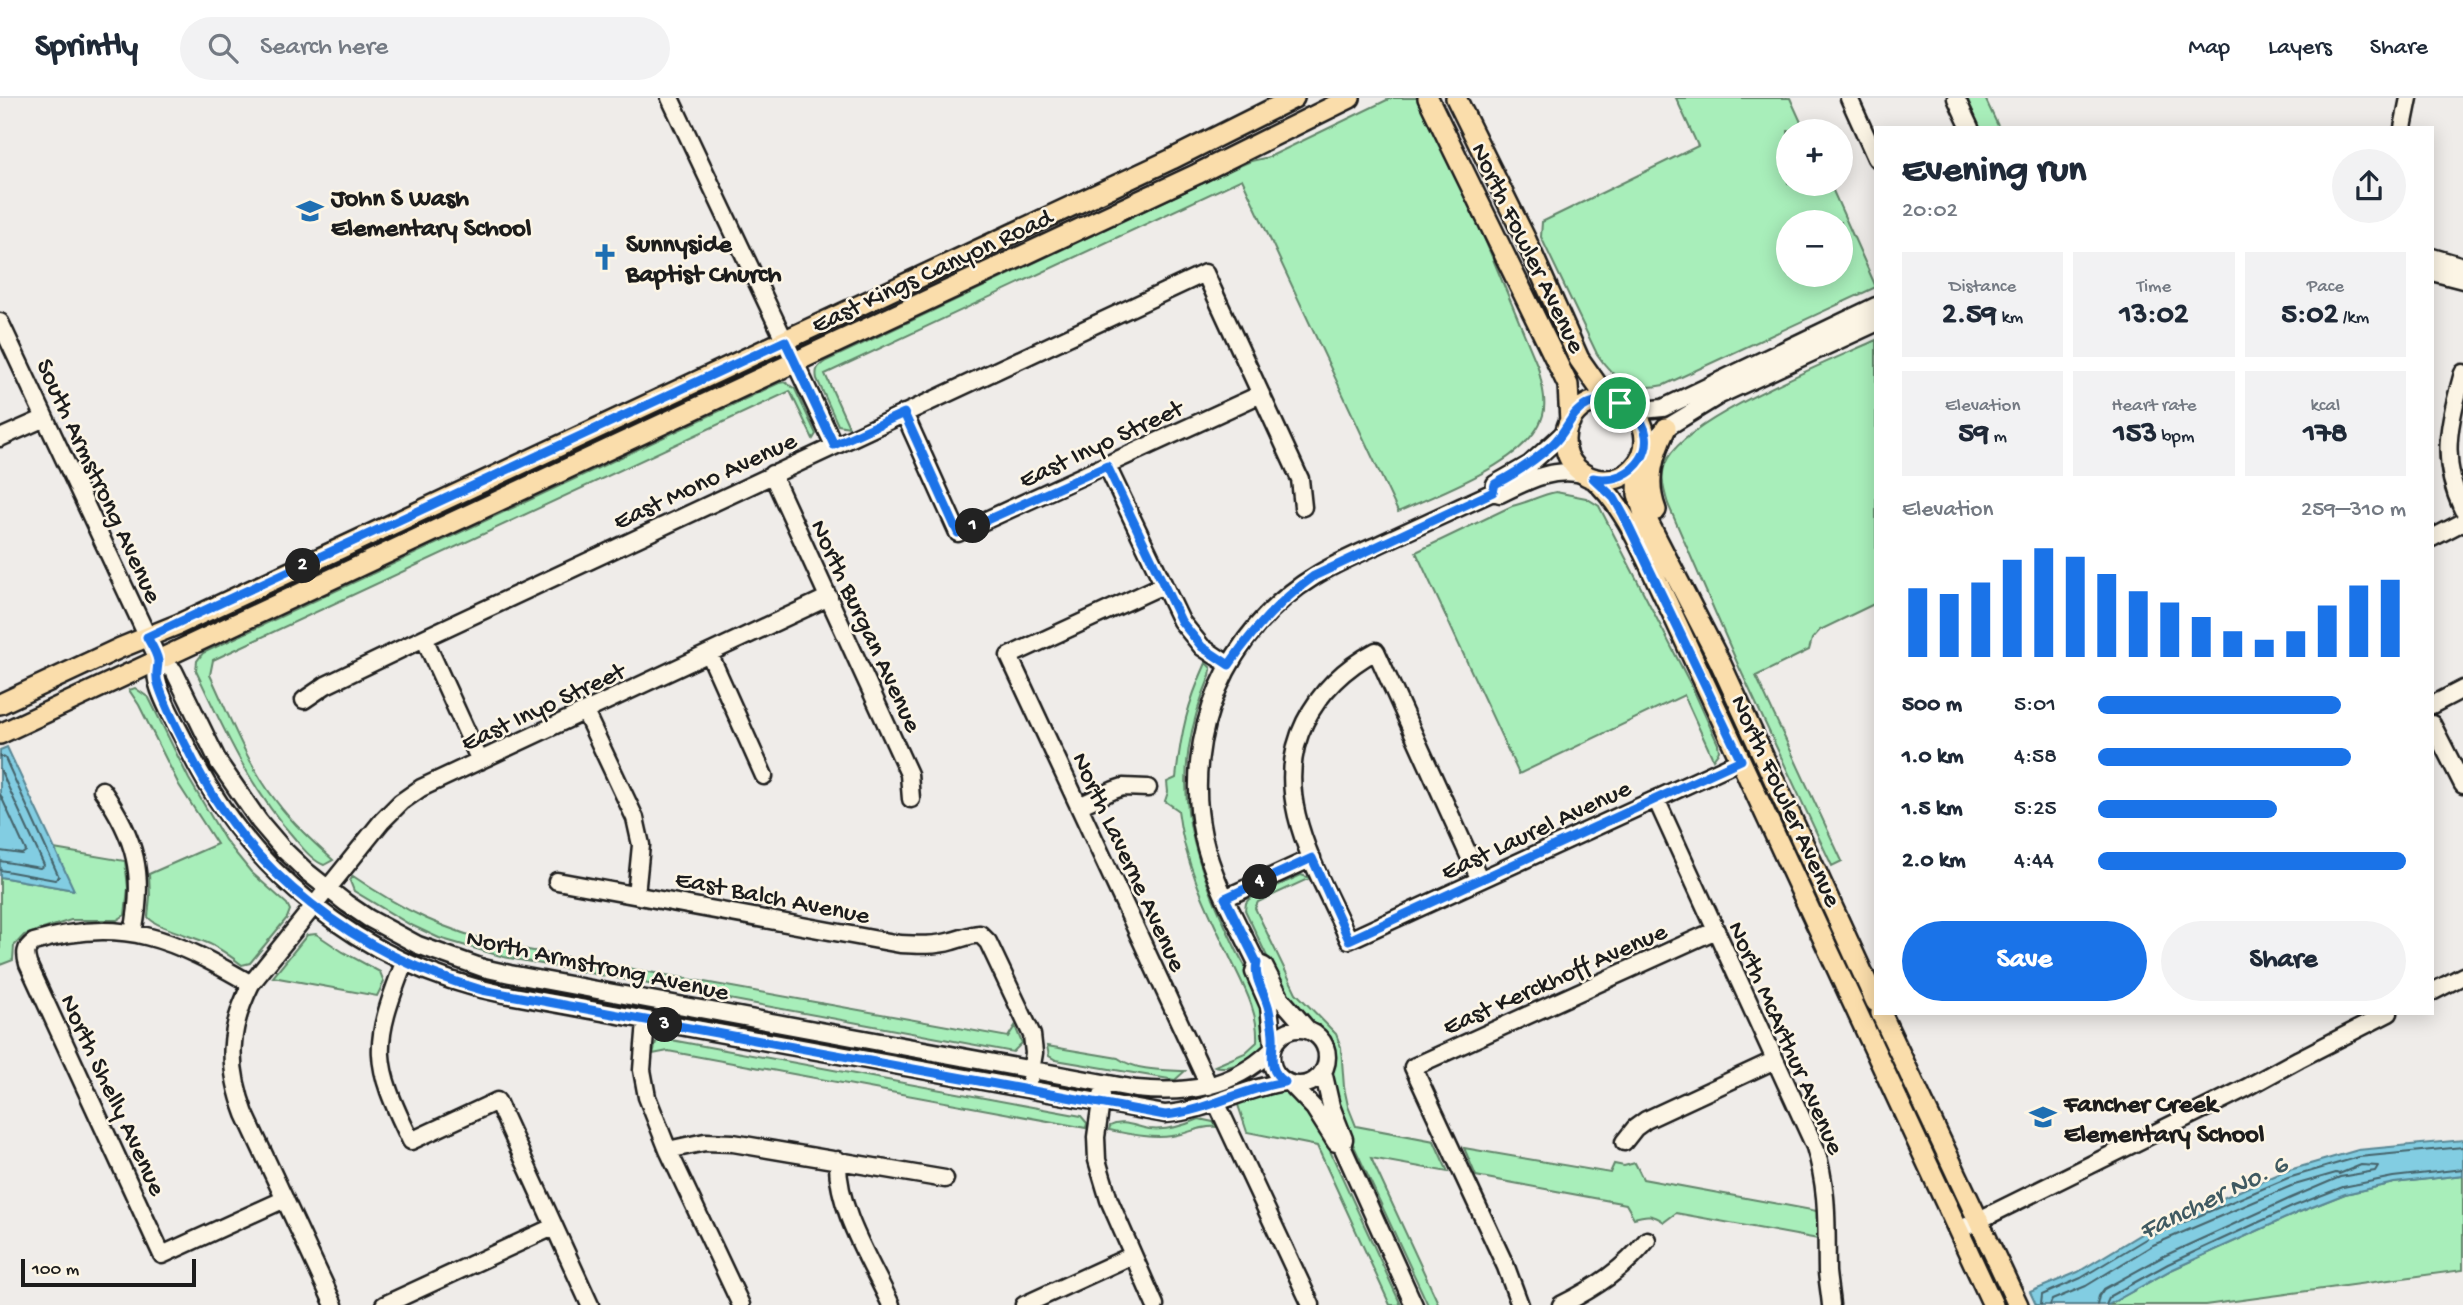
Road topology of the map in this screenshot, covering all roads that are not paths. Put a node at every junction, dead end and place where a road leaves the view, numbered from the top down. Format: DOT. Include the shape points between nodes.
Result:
graph roads {
  1 [pos="670,98"];
  2 [pos="1294,98"];
  3 [pos="1350,98"];
  4 [pos="1428,98"];
  5 [pos="1456,98"];
  6 [pos="1849,98"];
  7 [pos="1956,98"];
  8 [pos="2410,98"];
  9 [pos="1969,126"];
  10 [pos="2403,126"];
  11 [pos="1874,154"];
  12 [pos="1172,159"];
  13 [pos="2434,258"];
  14 [pos="1014,260"];
  15 [pos="2463,266"];
  16 [pos="2434,273"];
  17 [pos="2463,280"];
  18 [pos="1874,307"];
  19 [pos="0,322"];
  20 [pos="1874,324"];
  21 [pos="785,341"];
  22 [pos="796,362"];
  23 [pos="2463,373"];
  24 [pos="1261,394"];
  25 [pos="1625,406"];
  26 [pos="904,413"];
  27 [pos="45,418"];
  28 [pos="1568,426"];
  29 [pos="1666,428"];
  30 [pos="0,438"];
  31 [pos="834,445"];
  32 [pos="1642,456"];
  33 [pos="1107,466"];
  34 [pos="772,474"];
  35 [pos="1588,476"];
  36 [pos="1493,492"];
  37 [pos="1303,507"];
  38 [pos="2463,510"];
  39 [pos="2463,522"];
  40 [pos="2434,537"];
  41 [pos="1163,585"];
  42 [pos="828,597"];
  43 [pos="147,637"];
  44 [pos="424,638"];
  45 [pos="709,653"];
  46 [pos="158,659"];
  47 [pos="1720,663"];
  48 [pos="1229,665"];
  49 [pos="2463,689"];
  50 [pos="304,700"];
  51 [pos="0,704"];
  52 [pos="2434,704"];
  53 [pos="585,712"];
  54 [pos="2434,728"];
  55 [pos="0,734"];
  56 [pos="1741,760"];
  57 [pos="480,761"];
  58 [pos="764,776"];
  59 [pos="2463,785"];
  60 [pos="1148,788"];
  61 [pos="102,790"];
  62 [pos="911,799"];
  63 [pos="1656,799"];
  64 [pos="1079,806"];
  65 [pos="1312,858"];
  66 [pos="1480,880"];
  67 [pos="557,881"];
  68 [pos="326,889"];
  69 [pos="636,895"];
  70 [pos="1225,898"];
  71 [pos="313,906"];
  72 [pos="1714,931"];
  73 [pos="133,933"];
  74 [pos="404,963"];
  75 [pos="1257,963"];
  76 [pos="2461,983"];
  77 [pos="251,984"];
  78 [pos="2434,991"];
  79 [pos="1874,998"];
  80 [pos="1882,1015"];
  81 [pos="2385,1015"];
  82 [pos="646,1021"];
  83 [pos="1308,1030"];
  84 [pos="1272,1048"];
  85 [pos="1775,1060"];
  86 [pos="1031,1069"];
  87 [pos="1323,1071"];
  88 [pos="1105,1082"];
  89 [pos="1288,1083"];
  90 [pos="1209,1086"];
  91 [pos="1028,1090"];
  92 [pos="1101,1104"];
  93 [pos="1217,1104"];
  94 [pos="1624,1142"];
  95 [pos="1342,1146"];
  96 [pos="668,1150"];
  97 [pos="838,1160"];
  98 [pos="945,1179"];
  99 [pos="285,1199"];
  100 [pos="1979,1220"];
  101 [pos="553,1227"];
  102 [pos="1959,1230"];
  103 [pos="1647,1240"];
  104 [pos="1133,1255"];
  105 [pos="2018,1304"];
  106 [pos="334,1305"];
  107 [pos="384,1305"];
  108 [pos="590,1305"];
  109 [pos="741,1305"];
  110 [pos="891,1305"];
  111 [pos="1024,1305"];
  112 [pos="1155,1305"];
  113 [pos="1311,1305"];
  114 [pos="1414,1305"];
  115 [pos="1520,1305"];
  116 [pos="1561,1305"];
  117 [pos="1830,1305"];
  118 [pos="1993,1305"];
  1 -- 21 [label="street"];
  2 -- 12 [label="main road, East Kings Canyon Road"];
  3 -- 14 [label="main road, East Kings Canyon Road"];
  4 -- 28 [label="main road, North Fowler Avenue" via="1569,385"];
  5 -- 25 [label="main road, North Fowler Avenue" via="1579,359 1598,387"];
  6 -- 11 [label="street"];
  7 -- 9 [label="street"];
  8 -- 10 [label="street"];
  12 -- 14 [label="main road" via="1172,169 1160,179 1048,231"];
  12 -- 21 [label="main road, East Kings Canyon Road"];
  13 -- 15 [label="street"];
  14 -- 22 [label="main road, East Kings Canyon Road"];
  16 -- 17 [label="street"];
  18 -- 25 [label="street" via="1663,408"];
  19 -- 27 [label="street, South Armstrong Avenue"];
  20 -- 29 [label="street" via="1720,396"];
  21 -- 22 [label="street"];
  21 -- 43 [label="main road, East Kings Canyon Road"];
  22 -- 31 [label="street"];
  22 -- 46 [label="main road, East Kings Canyon Road"];
  23 -- 38 [label="street" via="2448,436 2450,477"];
  24 -- 26 [label="street, East Mono Avenue" via="1205,273"];
  24 -- 33 [label="street, East Inyo Street"];
  24 -- 37 [label="street" via="1300,479"];
  25 -- 28 [label="main road" via="1608,400 1586,405"];
  25 -- 32 [label="main road" via="1643,427"];
  26 -- 31 [label="street, East Mono Avenue"];
  26 -- 33 [label="street, East Inyo Street" via="958,533"];
  27 -- 30 [label="street"];
  27 -- 43 [label="street, South Armstrong Avenue"];
  28 -- 35 [label="main road" via="1569,457"];
  28 -- 36 [label="street" via="1530,464 1495,484"];
  29 -- 32 [label="street"];
  29 -- 47 [label="main road" via="1653,462 1652,500"];
  31 -- 34 [label="street, East Mono Avenue"];
  32 -- 35 [label="main road" via="1624,476"];
  32 -- 47 [label="main road, North Fowler Avenue" via="1637,485 1644,514"];
  33 -- 41 [label="street"];
  34 -- 42 [label="street, North Burgan Avenue"];
  34 -- 44 [label="street, East Mono Avenue"];
  35 -- 36 [label="street" via="1567,470 1554,472 1500,494"];
  35 -- 56 [label="main road, North Fowler Avenue" via="1614,498 1623,514"];
  36 -- 48 [label="street" via="1314,576 1266,615"];
  39 -- 40 [label="street"];
  41 -- 48 [label="street" via="1190,634"];
  41 -- 64 [label="street, North Laverne Avenue" via="1009,656"];
  42 -- 45 [label="street, East Inyo Street"];
  42 -- 62 [label="street, North Burgan Avenue" via="909,774"];
  43 -- 46 [label="street, South Armstrong Avenue"];
  43 -- 51 [label="main road, East Kings Canyon Road"];
  44 -- 50 [label="street, East Mono Avenue"];
  44 -- 57 [label="street"];
  45 -- 53 [label="street, East Inyo Street"];
  45 -- 58 [label="street"];
  46 -- 55 [label="main road, East Kings Canyon Road"];
  46 -- 68 [label="street, North Armstrong Avenue" via="174,671 219,763 252,812"];
  46 -- 71 [label="street, North Armstrong Avenue" via="156,680 209,789 279,877"];
  47 -- 79 [label="main road, North Fowler Avenue"];
  48 -- 70 [label="street" via="1211,703 1198,776 1204,837"];
  49 -- 52 [label="street"];
  53 -- 57 [label="street, East Inyo Street"];
  53 -- 69 [label="street" via="637,825 640,866"];
  54 -- 59 [label="street"];
  56 -- 63 [label="street, East Laurel Avenue"];
  56 -- 102 [label="main road, North Fowler Avenue"];
  57 -- 68 [label="street, East Inyo Street" via="401,802"];
  60 -- 64 [label="street" via="1124,787"];
  61 -- 73 [label="street" via="126,830 138,871"];
  63 -- 66 [label="street, East Laurel Avenue"];
  63 -- 72 [label="street, North McArthur Avenue"];
  64 -- 90 [label="street, North Laverne Avenue"];
  65 -- 66 [label="street, East Laurel Avenue" via="1349,940"];
  65 -- 66 [label="street" via="1292,795 1296,742 1322,694 1376,651"];
  65 -- 70 [label="street"];
  67 -- 69 [label="street, East Balch Avenue"];
  68 -- 71 [label="street, East Inyo Street"];
  68 -- 86 [label="street, North Armstrong Avenue" via="397,934 483,968"];
  69 -- 86 [label="street, East Balch Avenue" via="900,944 928,945 980,934 1032,1035"];
  70 -- 75 [label="street"];
  71 -- 74 [label="street, North Armstrong Avenue" via="362,941"];
  71 -- 77 [label="street, East Inyo Street"];
  72 -- 85 [label="street, North McArthur Avenue"];
  72 -- 115 [label="street, East Kerckhoff Avenue" via="1413,1067"];
  73 -- 77 [label="street" via="183,947"];
  73 -- 99 [label="street, North Shelly Avenue" via="80,931 34,942 26,952 162,1255"];
  74 -- 82 [label="street, North Armstrong Avenue" via="482,990"];
  74 -- 101 [label="street" via="383,1021 380,1059 391,1100 411,1141 497,1101"];
  75 -- 83 [label="street" via="1264,966 1281,999"];
  75 -- 84 [label="street" via="1254,972 1269,1006"];
  76 -- 78 [label="street"];
  77 -- 99 [label="street, East Inyo Street" via="235,1026 232,1066 245,1114"];
  80 -- 100 [label="main road"];
  81 -- 100 [label="street"];
  82 -- 91 [label="street, North Armstrong Avenue"];
  82 -- 96 [label="street" via="642,1070 647,1097"];
  83 -- 84 [label="street" via="1292,1030"];
  83 -- 87 [label="street" via="1324,1044"];
  84 -- 89 [label="street" via="1272,1066"];
  84 -- 90 [label="street, North Armstrong Avenue" via="1241,1073"];
  85 -- 94 [label="street" via="1646,1120"];
  85 -- 117 [label="street, North McArthur Avenue" via="1822,1170"];
  86 -- 88 [label="street, North Armstrong Avenue"];
  86 -- 91 [label="street"];
  87 -- 89 [label="street" via="1310,1083"];
  87 -- 95 [label="street" via="1344,1139"];
  88 -- 90 [label="street, North Armstrong Avenue" via="1168,1092"];
  88 -- 92 [label="street"];
  89 -- 93 [label="street, North Armstrong Avenue" via="1248,1090"];
  89 -- 95 [label="street"];
  91 -- 92 [label="street, North Armstrong Avenue"];
  92 -- 93 [label="street, North Armstrong Avenue" via="1165,1115"];
  92 -- 104 [label="street" via="1097,1160"];
  93 -- 113 [label="street"];
  95 -- 114 [label="street"];
  96 -- 97 [label="street" via="705,1142 733,1143"];
  96 -- 109 [label="street"];
  97 -- 98 [label="street"];
  97 -- 110 [label="street" via="840,1188 849,1214"];
  99 -- 106 [label="street, East Inyo Street"];
  100 -- 102 [label="street"];
  100 -- 105 [label="main road"];
  101 -- 107 [label="street"];
  101 -- 108 [label="street"];
  102 -- 118 [label="main road, North Fowler Avenue"];
  103 -- 116 [label="street" via="1624,1266"];
  104 -- 111 [label="street"];
  104 -- 112 [label="street"];
}
